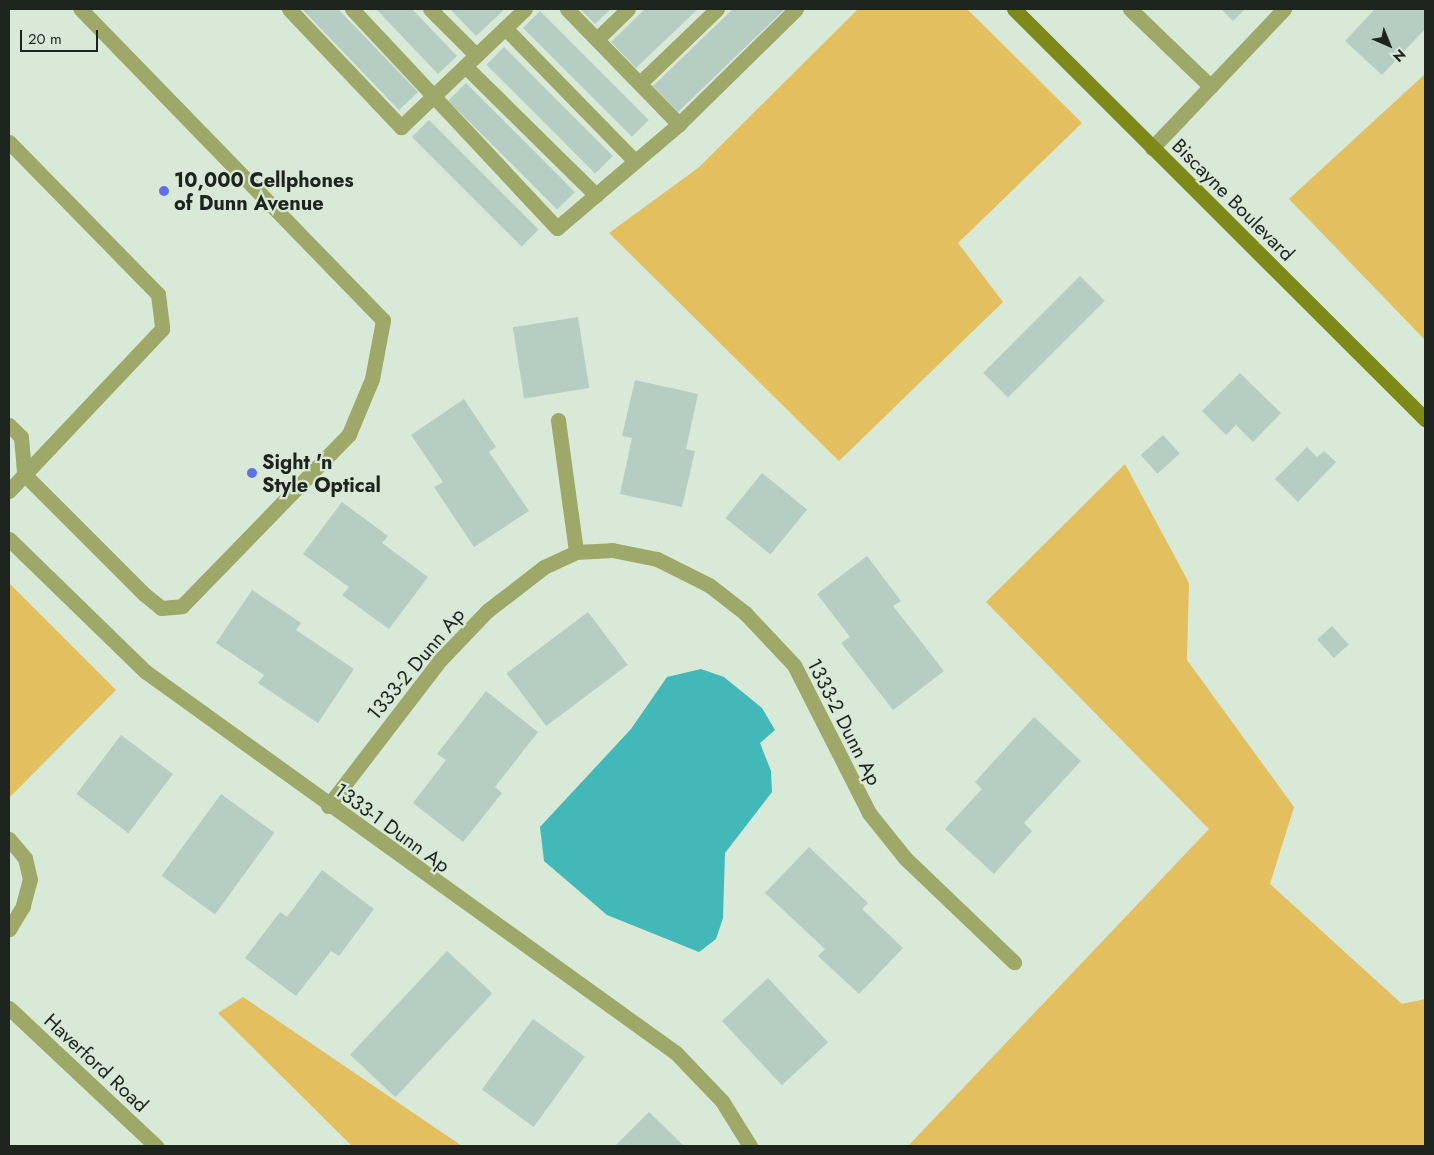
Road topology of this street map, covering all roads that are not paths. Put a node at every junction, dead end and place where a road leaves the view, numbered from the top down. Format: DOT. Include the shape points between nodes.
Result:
graph roads {
  1 [pos="81,9"];
  2 [pos="289,9"];
  3 [pos="352,9"];
  4 [pos="430,9"];
  5 [pos="525,9"];
  6 [pos="567,9"];
  7 [pos="628,9"];
  8 [pos="716,9"];
  9 [pos="796,9"];
  10 [pos="1014,9"];
  11 [pos="1130,9"];
  12 [pos="1284,9"];
  13 [pos="505,28"];
  14 [pos="597,39"];
  15 [pos="476,55"];
  16 [pos="465,66"];
  17 [pos="640,83"];
  18 [pos="1210,87"];
  19 [pos="433,94"];
  20 [pos="679,124"];
  21 [pos="9,142"];
  22 [pos="1152,148"];
  23 [pos="635,161"];
  24 [pos="596,195"];
  25 [pos="1423,412"];
  26 [pos="558,420"];
  27 [pos="9,425"];
  28 [pos="24,474"];
  29 [pos="9,491"];
  30 [pos="9,540"];
  31 [pos="576,552"];
  32 [pos="328,806"];
  33 [pos="9,839"];
  34 [pos="9,929"];
  35 [pos="1014,962"];
  36 [pos="9,1008"];
  37 [pos="156,1146"];
  38 [pos="750,1146"];
  1 -- 28 [label="street" via="383,320 372,379 349,434 182,606 161,608 144,594"];
  2 -- 19 [label="street" via="401,127"];
  3 -- 19 [label="street"];
  4 -- 15 [label="street"];
  5 -- 13 [label="street"];
  6 -- 14 [label="street"];
  7 -- 14 [label="street"];
  8 -- 17 [label="street"];
  9 -- 20 [label="street"];
  10 -- 22 [label="street, Biscayne Boulevard"];
  11 -- 18 [label="street"];
  12 -- 18 [label="street"];
  13 -- 15 [label="street"];
  13 -- 23 [label="street"];
  14 -- 17 [label="street"];
  15 -- 16 [label="street"];
  16 -- 19 [label="street"];
  16 -- 24 [label="street"];
  17 -- 20 [label="street"];
  18 -- 22 [label="street"];
  19 -- 24 [label="street" via="557,228"];
  20 -- 23 [label="street"];
  21 -- 28 [label="street" via="158,294 162,329"];
  22 -- 25 [label="street, Biscayne Boulevard"];
  23 -- 24 [label="street"];
  26 -- 31 [label="street"];
  27 -- 28 [label="street" via="21,437"];
  28 -- 29 [label="street"];
  30 -- 32 [label="street, 1333-1 Dunn Ap" via="146,672"];
  31 -- 32 [label="street, 1333-2 Dunn Ap" via="544,566 487,611 441,659"];
  31 -- 35 [label="street, 1333-2 Dunn Ap" via="612,550 657,560 708,585 745,613 794,665 869,813 905,858"];
  32 -- 38 [label="street, 1333-1 Dunn Ap" via="676,1053 722,1100"];
  33 -- 34 [label="street" via="25,858 30,879 23,906"];
  36 -- 37 [label="street, Haverford Road"];
}
